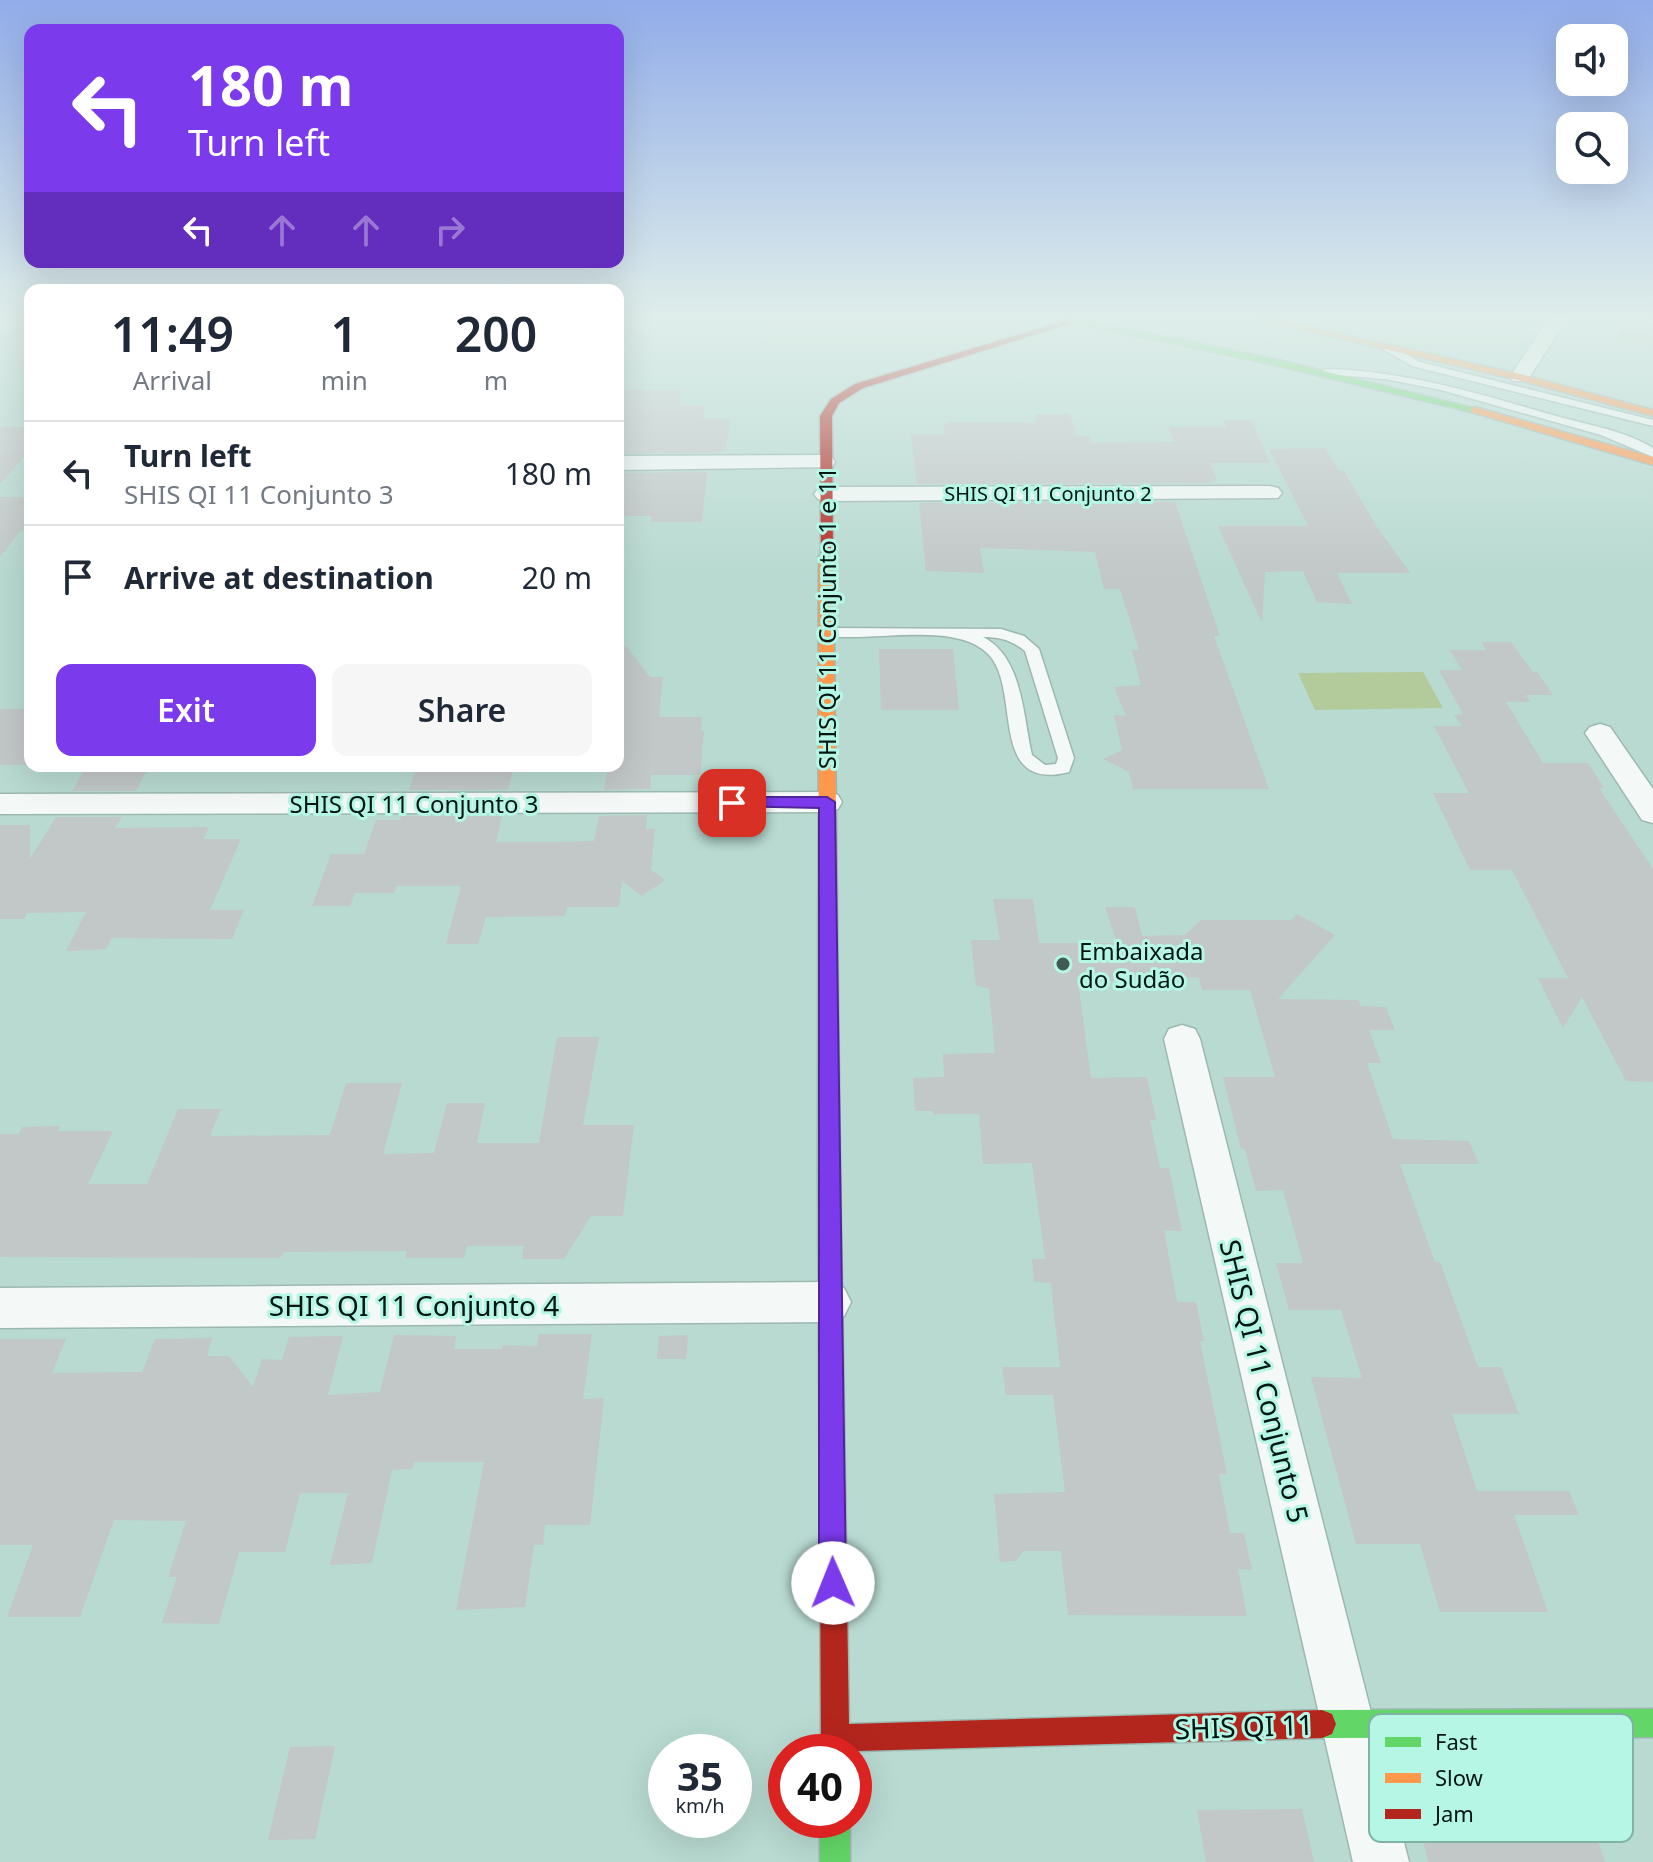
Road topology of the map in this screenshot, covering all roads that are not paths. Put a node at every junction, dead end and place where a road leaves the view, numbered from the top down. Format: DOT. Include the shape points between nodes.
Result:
graph roads {
  1 [pos="832,404"];
  2 [pos="1458,404"];
  3 [pos="1499,404"];
  4 [pos="1577,404"];
  5 [pos="1619,404"];
  6 [pos="1614,413"];
  7 [pos="1653,413"];
  8 [pos="1653,423"];
  9 [pos="1598,431"];
  10 [pos="1653,453"];
  11 [pos="1653,461"];
  12 [pos="824,462"];
  13 [pos="624,463"];
  14 [pos="1270,493"];
  15 [pos="826,494"];
  16 [pos="827,632"];
  17 [pos="956,633"];
  18 [pos="1600,733"];
  19 [pos="827,802"];
  20 [pos="0,804"];
  21 [pos="1653,813"];
  22 [pos="1182,1039"];
  23 [pos="829,1302"];
  24 [pos="0,1308"];
  25 [pos="1348,1723"];
  26 [pos="1369,1723"];
  27 [pos="835,1734"];
  28 [pos="872,1743"];
  29 [pos="1369,1811"];
  30 [pos="835,1838"];
  31 [pos="1376,1842"];
  32 [pos="835,1862"];
  33 [pos="1381,1862"];
  1 -- 12 [label="street, SHIS QI 11 Conjunto 1 e 11" via="826,416"];
  2 -- 11 [label="street"];
  3 -- 9 [label="lane"];
  4 -- 6 [label="lane"];
  5 -- 7 [label="street"];
  6 -- 8 [label="lane"];
  6 -- 9 [label="lane"];
  9 -- 10 [label="lane"];
  12 -- 13 [label="street"];
  12 -- 15 [label="street, SHIS QI 11 Conjunto 1 e 11"];
  14 -- 15 [label="street, SHIS QI 11 Conjunto 2"];
  15 -- 16 [label="street, SHIS QI 11 Conjunto 1 e 11"];
  16 -- 17 [label="lane"];
  16 -- 19 [label="street, SHIS QI 11 Conjunto 1 e 11"];
  17 -- 17 [label="lane" via="981,640 1000,656 1024,757 1034,768 1063,768 1063,745 1032,649 1001,633"];
  18 -- 21 [label="street"];
  19 -- 20 [label="street, SHIS QI 11 Conjunto 3"];
  19 -- 23 [label="street, SHIS QI 11 Conjunto 1 e 11"];
  22 -- 25 [label="street, SHIS QI 11 Conjunto 5"];
  23 -- 24 [label="street, SHIS QI 11 Conjunto 4"];
  23 -- 27 [label="street, SHIS QI 11 Conjunto 1 e 11"];
  25 -- 26 [label="street, SHIS QI 11"];
  25 -- 28 [label="street, SHIS QI 11"];
  25 -- 29 [label="street, SHIS QI 11 Conjunto 5"];
  30 -- 32 [label="street"];
  31 -- 33 [label="street, SHIS QI 11 Conjunto 5"];
}
